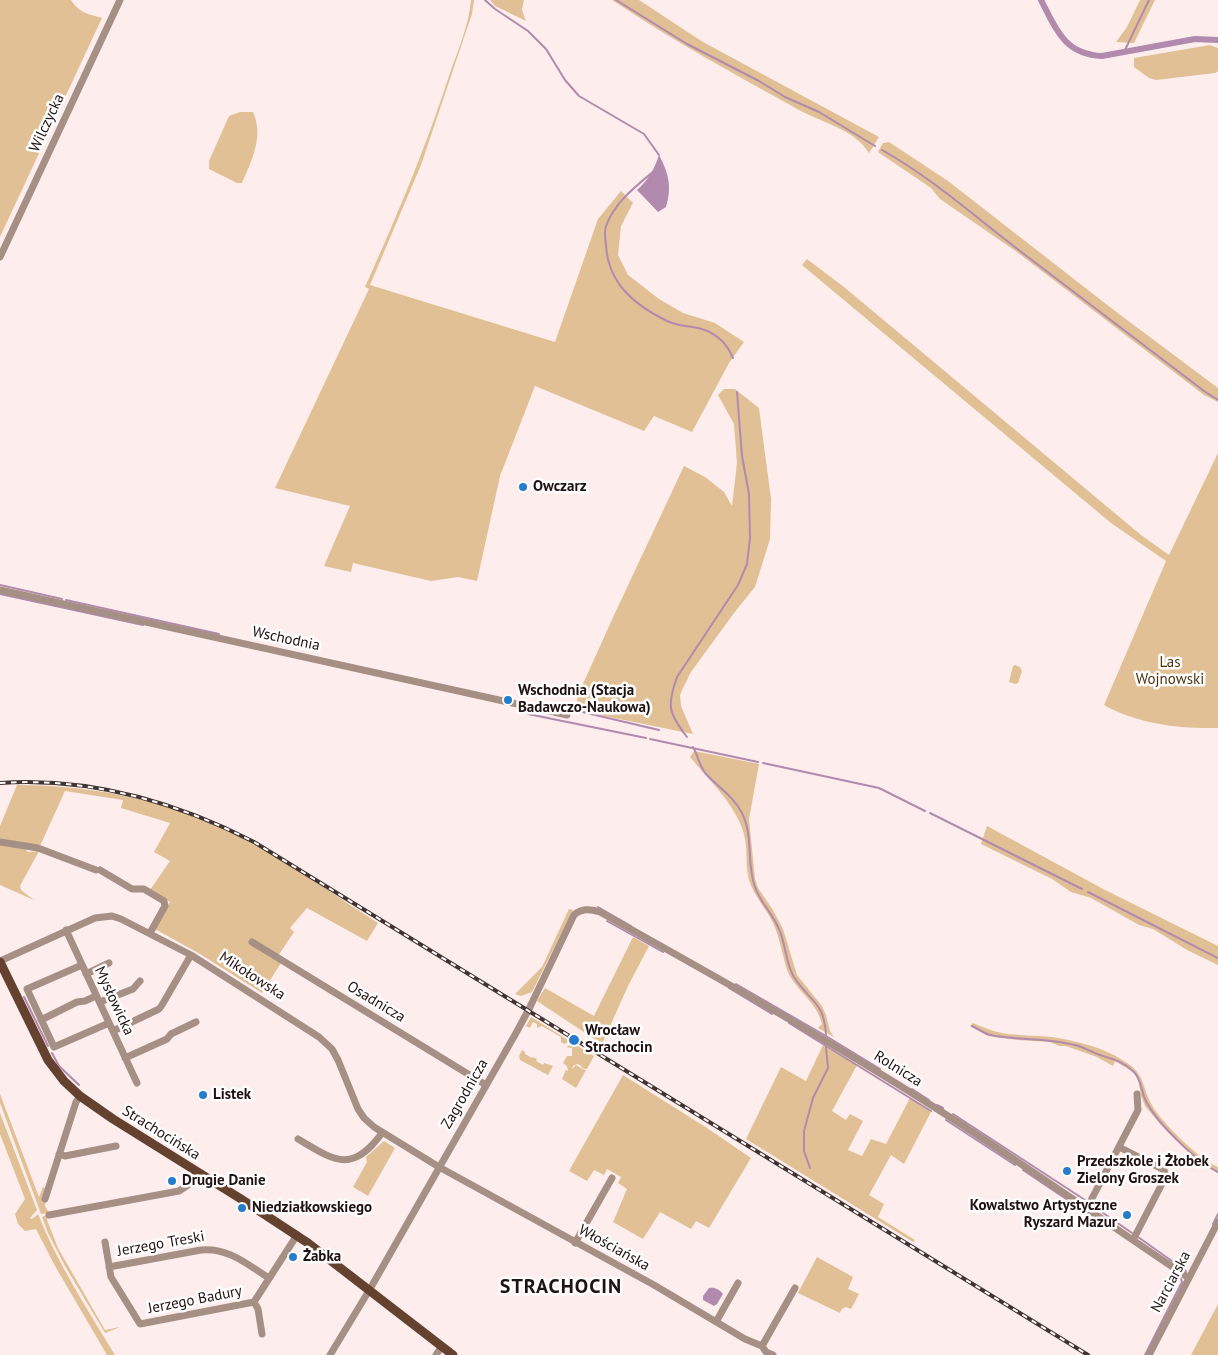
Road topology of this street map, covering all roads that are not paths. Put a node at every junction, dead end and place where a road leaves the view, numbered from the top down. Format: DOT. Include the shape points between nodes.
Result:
graph roads {
  1 [pos="120,0"];
  2 [pos="0,257"];
  3 [pos="0,590"];
  4 [pos="567,715"];
  5 [pos="0,842"];
  6 [pos="579,911"];
  7 [pos="66,930"];
  8 [pos="150,933"];
  9 [pos="252,942"];
  10 [pos="191,954"];
  11 [pos="0,962"];
  12 [pos="109,963"];
  13 [pos="82,965"];
  14 [pos="86,974"];
  15 [pos="140,981"];
  16 [pos="98,999"];
  17 [pos="41,1020"];
  18 [pos="196,1022"];
  19 [pos="109,1023"];
  20 [pos="113,1031"];
  21 [pos="125,1058"];
  22 [pos="137,1083"];
  23 [pos="486,1085"];
  24 [pos="1137,1094"];
  25 [pos="80,1096"];
  26 [pos="382,1132"];
  27 [pos="298,1139"];
  28 [pos="116,1146"];
  29 [pos="1119,1147"];
  30 [pos="59,1154"];
  31 [pos="439,1167"];
  32 [pos="196,1171"];
  33 [pos="612,1178"];
  34 [pos="44,1199"];
  35 [pos="1087,1208"];
  36 [pos="49,1215"];
  37 [pos="1218,1222"];
  38 [pos="296,1235"];
  39 [pos="1133,1240"];
  40 [pos="105,1242"];
  41 [pos="575,1243"];
  42 [pos="109,1267"];
  43 [pos="269,1278"];
  44 [pos="1189,1278"];
  45 [pos="738,1283"];
  46 [pos="795,1288"];
  47 [pos="370,1289"];
  48 [pos="254,1302"];
  49 [pos="716,1322"];
  50 [pos="262,1334"];
  51 [pos="442,1346"];
  52 [pos="762,1346"];
  53 [pos="329,1355"];
  54 [pos="436,1355"];
  55 [pos="453,1355"];
  56 [pos="773,1355"];
  57 [pos="1149,1355"];
  1 -- 2 [label="street, Wilczycka"];
  3 -- 4 [label="street, Wschodnia"];
  5 -- 8 [label="street" via="38,848 98,870 132,889 144,889 164,900 165,906"];
  6 -- 23 [label="street, Zagrodnicza" via="574,915 526,1015"];
  6 -- 35 [label="street, Rolnicza" via="600,912 800,1026 936,1108"];
  7 -- 8 [label="street, Mikołowska" via="88,920 112,916"];
  7 -- 11 [label="street, Mikołowska"];
  7 -- 13 [label="street, Mysłowicka"];
  8 -- 10 [label="street, Mikołowska"];
  9 -- 23 [label="street, Osadnicza"];
  10 -- 20 [label="street" via="158,1009"];
  10 -- 26 [label="street, Mikołowska" via="325,1042 338,1060 358,1109"];
  11 -- 25 [label="main road, Strachocińska" via="48,1060"];
  12 -- 14 [label="street"];
  13 -- 14 [label="street, Mysłowicka"];
  13 -- 17 [label="street" via="27,989"];
  14 -- 16 [label="street, Mysłowicka"];
  15 -- 16 [label="street" via="133,989"];
  16 -- 17 [label="street" via="77,1002"];
  16 -- 19 [label="street, Mysłowicka"];
  17 -- 19 [label="street" via="54,1047"];
  18 -- 21 [label="street"];
  19 -- 20 [label="street, Mysłowicka"];
  20 -- 21 [label="street, Mysłowicka"];
  21 -- 22 [label="street, Mysłowicka"];
  23 -- 31 [label="street, Zagrodnicza"];
  24 -- 29 [label="street" via="1138,1110"];
  25 -- 30 [label="street"];
  25 -- 32 [label="main road, Strachocińska"];
  26 -- 27 [label="street" via="360,1154 344,1160 327,1156"];
  26 -- 31 [label="street, Mikołowska"];
  28 -- 30 [label="street" via="65,1156"];
  29 -- 35 [label="street"];
  29 -- 39 [label="street" via="1166,1173"];
  30 -- 34 [label="street"];
  31 -- 41 [label="street, Włościańska"];
  31 -- 47 [label="street, Zagrodnicza"];
  32 -- 36 [label="street" via="188,1185 179,1191"];
  32 -- 38 [label="main road, Strachocińska"];
  33 -- 41 [label="street"];
  35 -- 39 [label="street, Rolnicza"];
  37 -- 44 [label="street, Narciarska"];
  38 -- 43 [label="street, Jerzego Badury"];
  38 -- 47 [label="main road, Strachocińska"];
  39 -- 44 [label="street, Rolnicza"];
  40 -- 42 [label="street"];
  41 -- 49 [label="street, Włościańska"];
  42 -- 43 [label="street, Jerzego Treski" via="216,1249 228,1252"];
  42 -- 48 [label="street, Jerzego Badury" via="111,1277 140,1324"];
  43 -- 48 [label="street, Jerzego Badury"];
  44 -- 57 [label="street, Narciarska"];
  45 -- 49 [label="street"];
  46 -- 52 [label="street"];
  47 -- 51 [label="main road, Strachocińska"];
  47 -- 53 [label="street, Zagrodnicza"];
  48 -- 50 [label="street, Jerzego Badury"];
  49 -- 52 [label="street, Włościańska"];
  51 -- 54 [label="street"];
  51 -- 55 [label="main road, Strachocińska"];
  52 -- 56 [label="street, Włościańska"];
}
